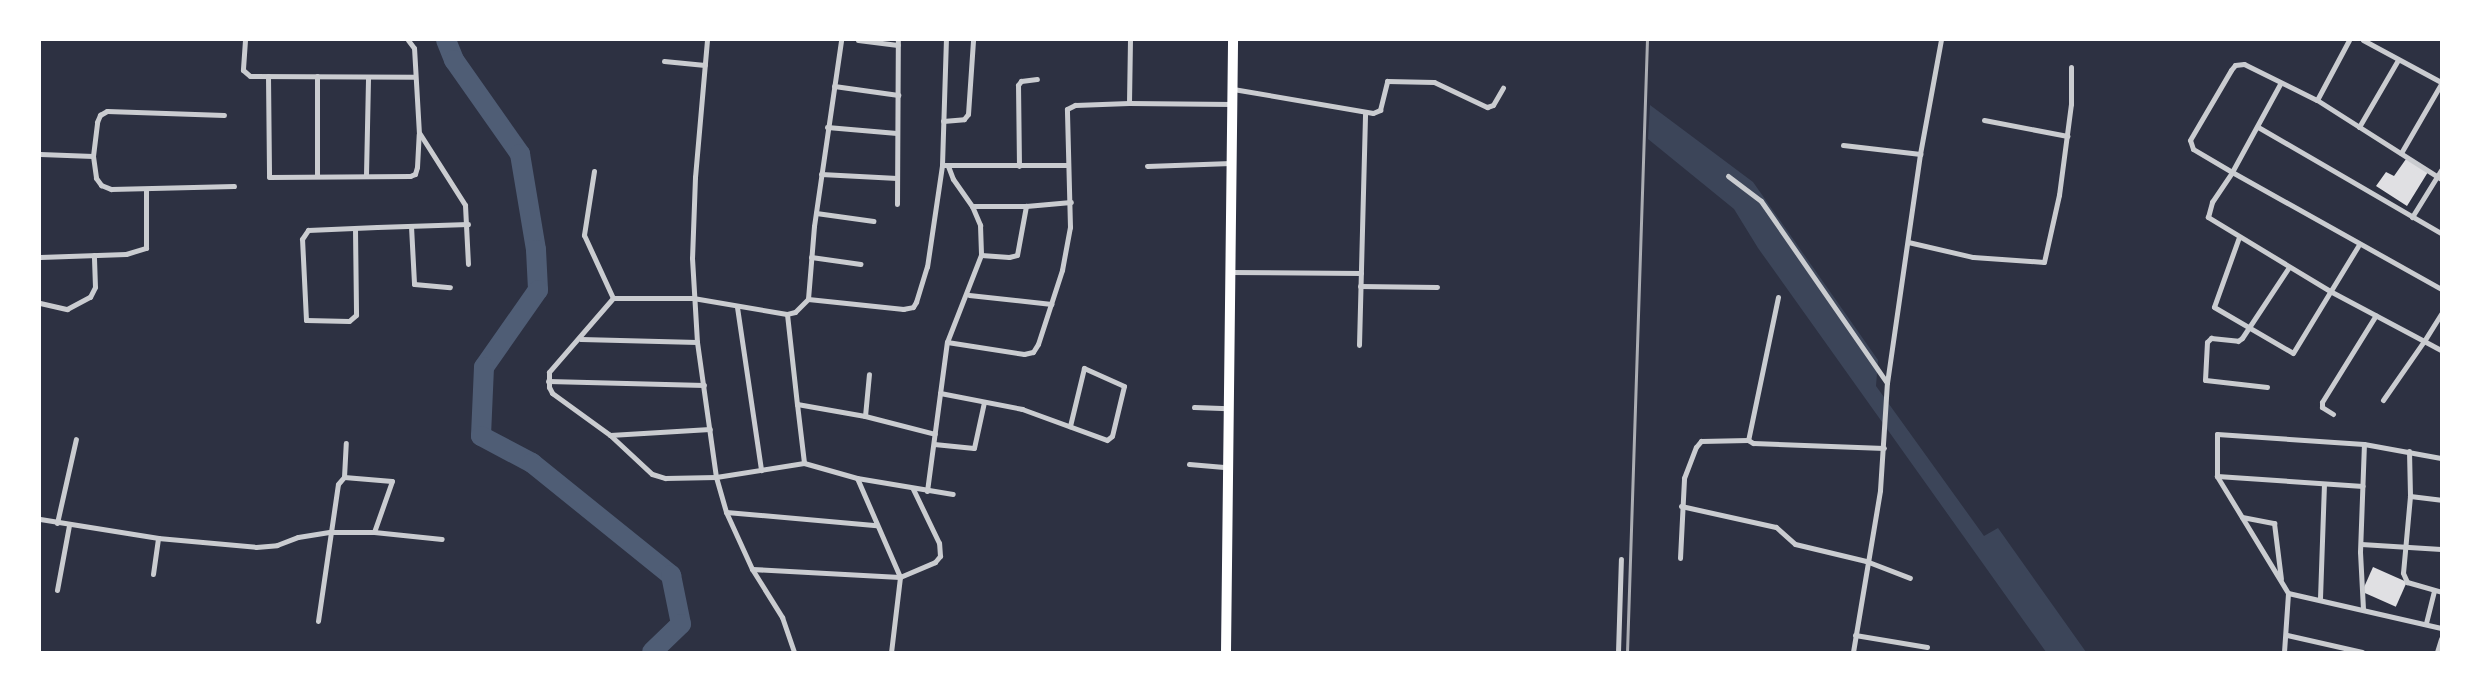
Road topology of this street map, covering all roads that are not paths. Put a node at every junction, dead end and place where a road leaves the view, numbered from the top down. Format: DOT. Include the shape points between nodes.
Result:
graph roads {
  1 [pos="245,40"];
  2 [pos="408,40"];
  3 [pos="707,40"];
  4 [pos="841,40"];
  5 [pos="858,40"];
  6 [pos="946,40"];
  7 [pos="973,40"];
  8 [pos="1130,40"];
  9 [pos="1233,40"];
  10 [pos="1941,40"];
  11 [pos="2349,40"];
  12 [pos="2363,40"];
  13 [pos="898,42"];
  14 [pos="2398,60"];
  15 [pos="664,61"];
  16 [pos="704,65"];
  17 [pos="2071,67"];
  18 [pos="268,76"];
  19 [pos="317,76"];
  20 [pos="368,77"];
  21 [pos="415,77"];
  22 [pos="1038,79"];
  23 [pos="2441,83"];
  24 [pos="2280,84"];
  25 [pos="834,86"];
  26 [pos="1503,88"];
  27 [pos="1232,89"];
  28 [pos="898,95"];
  29 [pos="2317,100"];
  30 [pos="1129,103"];
  31 [pos="1232,104"];
  32 [pos="1365,112"];
  33 [pos="224,115"];
  34 [pos="1984,120"];
  35 [pos="943,121"];
  36 [pos="2359,126"];
  37 [pos="827,127"];
  38 [pos="2258,128"];
  39 [pos="897,133"];
  40 [pos="419,134"];
  41 [pos="2067,136"];
  42 [pos="1843,145"];
  43 [pos="2401,153"];
  44 [pos="40,154"];
  45 [pos="1920,154"];
  46 [pos="94,156"];
  47 [pos="1231,163"];
  48 [pos="1066,165"];
  49 [pos="945,166"];
  50 [pos="1019,166"];
  51 [pos="1147,166"];
  52 [pos="2441,170"];
  53 [pos="594,171"];
  54 [pos="2232,172"];
  55 [pos="821,174"];
  56 [pos="366,175"];
  57 [pos="317,176"];
  58 [pos="1728,176"];
  59 [pos="897,178"];
  60 [pos="2439,178"];
  61 [pos="234,186"];
  62 [pos="146,189"];
  63 [pos="1071,202"];
  64 [pos="897,204"];
  65 [pos="972,206"];
  66 [pos="1026,206"];
  67 [pos="816,213"];
  68 [pos="2412,217"];
  69 [pos="873,221"];
  70 [pos="468,224"];
  71 [pos="411,226"];
  72 [pos="355,229"];
  73 [pos="2441,233"];
  74 [pos="2239,236"];
  75 [pos="1908,242"];
  76 [pos="2358,246"];
  77 [pos="94,255"];
  78 [pos="981,255"];
  79 [pos="40,257"];
  80 [pos="811,258"];
  81 [pos="468,264"];
  82 [pos="861,264"];
  83 [pos="2289,267"];
  84 [pos="1231,272"];
  85 [pos="1361,273"];
  86 [pos="1360,286"];
  87 [pos="1437,287"];
  88 [pos="450,288"];
  89 [pos="2441,290"];
  90 [pos="2330,291"];
  91 [pos="968,295"];
  92 [pos="1778,297"];
  93 [pos="613,298"];
  94 [pos="693,298"];
  95 [pos="808,300"];
  96 [pos="40,303"];
  97 [pos="1052,304"];
  98 [pos="737,306"];
  99 [pos="787,314"];
  100 [pos="2441,314"];
  101 [pos="2376,315"];
  102 [pos="2251,330"];
  103 [pos="581,339"];
  104 [pos="2424,341"];
  105 [pos="697,342"];
  106 [pos="947,342"];
  107 [pos="1359,345"];
  108 [pos="2441,350"];
  109 [pos="869,374"];
  110 [pos="548,381"];
  111 [pos="1887,383"];
  112 [pos="704,385"];
  113 [pos="2267,386"];
  114 [pos="940,393"];
  115 [pos="2383,400"];
  116 [pos="984,402"];
  117 [pos="797,404"];
  118 [pos="1194,407"];
  119 [pos="1228,408"];
  120 [pos="2332,414"];
  121 [pos="865,416"];
  122 [pos="1070,426"];
  123 [pos="710,428"];
  124 [pos="935,434"];
  125 [pos="610,435"];
  126 [pos="76,439"];
  127 [pos="1748,440"];
  128 [pos="346,443"];
  129 [pos="934,444"];
  130 [pos="2364,444"];
  131 [pos="1884,448"];
  132 [pos="2409,451"];
  133 [pos="2441,458"];
  134 [pos="804,463"];
  135 [pos="1190,464"];
  136 [pos="1226,466"];
  137 [pos="762,470"];
  138 [pos="2217,476"];
  139 [pos="716,477"];
  140 [pos="344,478"];
  141 [pos="857,478"];
  142 [pos="2324,485"];
  143 [pos="2362,486"];
  144 [pos="912,489"];
  145 [pos="927,491"];
  146 [pos="953,494"];
  147 [pos="2410,496"];
  148 [pos="2441,500"];
  149 [pos="1681,506"];
  150 [pos="726,512"];
  151 [pos="2242,517"];
  152 [pos="40,519"];
  153 [pos="58,523"];
  154 [pos="69,525"];
  155 [pos="876,525"];
  156 [pos="332,532"];
  157 [pos="374,532"];
  158 [pos="158,538"];
  159 [pos="442,539"];
  160 [pos="2361,544"];
  161 [pos="2405,545"];
  162 [pos="2441,549"];
  163 [pos="1680,558"];
  164 [pos="1621,559"];
  165 [pos="1866,561"];
  166 [pos="752,569"];
  167 [pos="153,574"];
  168 [pos="900,577"];
  169 [pos="1910,578"];
  170 [pos="2281,582"];
  171 [pos="58,590"];
  172 [pos="2434,592"];
  173 [pos="2441,592"];
  174 [pos="2288,593"];
  175 [pos="2320,598"];
  176 [pos="2363,609"];
  177 [pos="318,621"];
  178 [pos="2426,623"];
  179 [pos="2441,628"];
  180 [pos="1855,635"];
  181 [pos="2286,635"];
  182 [pos="2441,639"];
  183 [pos="1927,647"];
  184 [pos="794,652"];
  185 [pos="891,652"];
  186 [pos="1226,652"];
  187 [pos="1618,652"];
  188 [pos="1853,652"];
  189 [pos="2284,652"];
  190 [pos="2362,652"];
  191 [pos="2437,652"];
  1 -- 18 [label="street" via="245,74"];
  2 -- 21 [label="street" via="414,48"];
  3 -- 16 [label="street"];
  4 -- 25 [label="street"];
  5 -- 13 [label="street"];
  6 -- 35 [label="street"];
  7 -- 35 [label="street" via="968,114 964,119"];
  8 -- 30 [label="street"];
  9 -- 27 [label="main road"];
  10 -- 45 [label="street"];
  11 -- 29 [label="street"];
  12 -- 14 [label="street"];
  13 -- 28 [label="street"];
  14 -- 23 [label="street"];
  14 -- 36 [label="street"];
  15 -- 16 [label="street"];
  16 -- 94 [label="street" via="695,178"];
  17 -- 41 [label="street"];
  18 -- 19 [label="street"];
  18 -- 57 [label="street" via="269,177"];
  19 -- 20 [label="street"];
  19 -- 57 [label="street"];
  20 -- 21 [label="street"];
  20 -- 56 [label="street"];
  21 -- 40 [label="street"];
  22 -- 50 [label="street" via="1021,81 1018,85"];
  23 -- 43 [label="street"];
  24 -- 29 [label="street"];
  24 -- 38 [label="street"];
  24 -- 54 [label="street" via="2239,63 2210,102 2190,146"];
  25 -- 28 [label="street"];
  25 -- 37 [label="street"];
  26 -- 32 [label="street" via="1493,105 1487,107 1434,82 1387,81 1380,110 1377,113"];
  27 -- 31 [label="main road"];
  27 -- 32 [label="street"];
  28 -- 39 [label="street"];
  29 -- 36 [label="street"];
  30 -- 31 [label="street"];
  30 -- 48 [label="street" via="1075,105 1067,109"];
  31 -- 47 [label="main road"];
  32 -- 85 [label="street"];
  33 -- 46 [label="street" via="107,111 97,122"];
  34 -- 41 [label="street"];
  35 -- 49 [label="street"];
  36 -- 43 [label="street"];
  37 -- 39 [label="street"];
  37 -- 55 [label="street"];
  38 -- 54 [label="street"];
  38 -- 68 [label="street"];
  39 -- 59 [label="street"];
  40 -- 56 [label="street" via="415,174"];
  40 -- 70 [label="street" via="465,205"];
  41 -- 75 [label="street" via="2056,213 2044,262 1973,257"];
  42 -- 45 [label="street"];
  43 -- 60 [label="street"];
  44 -- 46 [label="street"];
  45 -- 75 [label="street"];
  46 -- 62 [label="street" via="96,178 101,185 110,189"];
  47 -- 51 [label="street"];
  47 -- 84 [label="main road"];
  48 -- 50 [label="street"];
  48 -- 63 [label="street"];
  49 -- 50 [label="street"];
  49 -- 65 [label="street"];
  49 -- 95 [label="street" via="927,267 913,307 875,307"];
  52 -- 60 [label="street"];
  53 -- 93 [label="street" via="584,235"];
  54 -- 74 [label="street" via="2207,213"];
  54 -- 76 [label="street"];
  55 -- 59 [label="street"];
  55 -- 67 [label="street"];
  56 -- 57 [label="street"];
  58 -- 111 [label="street" via="1762,201"];
  59 -- 64 [label="street"];
  60 -- 68 [label="street"];
  61 -- 62 [label="street"];
  62 -- 77 [label="street" via="146,248 138,252"];
  63 -- 66 [label="street"];
  63 -- 97 [label="street" via="1069,236"];
  65 -- 66 [label="street"];
  65 -- 78 [label="street" via="980,225"];
  66 -- 78 [label="street" via="1017,255 1009,258"];
  67 -- 69 [label="street"];
  67 -- 80 [label="street"];
  68 -- 73 [label="street"];
  70 -- 71 [label="street"];
  70 -- 81 [label="street"];
  71 -- 72 [label="street"];
  71 -- 88 [label="street" via="414,284"];
  72 -- 72 [label="street" via="356,315 349,321 306,320 304,235 308,230"];
  74 -- 83 [label="street"];
  74 -- 102 [label="street" via="2214,306"];
  75 -- 111 [label="street"];
  76 -- 89 [label="street"];
  76 -- 90 [label="street"];
  77 -- 79 [label="street"];
  77 -- 96 [label="street" via="95,286 90,297 67,310"];
  78 -- 91 [label="street"];
  80 -- 82 [label="street"];
  80 -- 95 [label="street"];
  83 -- 90 [label="street"];
  83 -- 102 [label="street"];
  84 -- 85 [label="street"];
  84 -- 119 [label="main road"];
  85 -- 86 [label="street"];
  86 -- 87 [label="street"];
  86 -- 107 [label="street"];
  90 -- 101 [label="street"];
  90 -- 102 [label="street" via="2293,353"];
  91 -- 97 [label="street"];
  91 -- 106 [label="street"];
  92 -- 127 [label="street"];
  93 -- 94 [label="street"];
  93 -- 103 [label="street"];
  94 -- 98 [label="street"];
  94 -- 105 [label="street"];
  95 -- 99 [label="street" via="795,312"];
  97 -- 106 [label="street" via="1043,335 1033,352 1024,354"];
  98 -- 99 [label="street"];
  98 -- 137 [label="street"];
  99 -- 117 [label="street"];
  100 -- 104 [label="street"];
  101 -- 104 [label="street"];
  101 -- 120 [label="street" via="2322,402 2322,407"];
  102 -- 113 [label="street" via="2238,341 2209,340 2204,378 2208,382"];
  103 -- 105 [label="street"];
  103 -- 110 [label="street" via="559,359 549,372"];
  104 -- 108 [label="street"];
  104 -- 115 [label="street"];
  105 -- 112 [label="street"];
  106 -- 114 [label="street"];
  109 -- 121 [label="street"];
  110 -- 112 [label="street"];
  110 -- 125 [label="street" via="552,393"];
  111 -- 131 [label="street"];
  112 -- 123 [label="street"];
  114 -- 116 [label="street"];
  114 -- 124 [label="street"];
  116 -- 122 [label="street" via="1022,409"];
  116 -- 129 [label="street" via="974,448"];
  117 -- 121 [label="street"];
  117 -- 134 [label="street"];
  118 -- 119 [label="street"];
  119 -- 136 [label="main road"];
  121 -- 124 [label="street"];
  122 -- 122 [label="street" via="1110,439 1124,386 1084,368"];
  123 -- 125 [label="street"];
  123 -- 139 [label="street"];
  124 -- 129 [label="street"];
  125 -- 139 [label="street" via="656,476"];
  126 -- 153 [label="street"];
  127 -- 131 [label="street" via="1753,443"];
  127 -- 149 [label="street" via="1701,441 1687,468"];
  128 -- 140 [label="street"];
  129 -- 145 [label="street"];
  130 -- 132 [label="street"];
  130 -- 138 [label="street" via="2220,432 2215,447"];
  130 -- 143 [label="street"];
  131 -- 165 [label="street" via="1880,490"];
  132 -- 133 [label="street"];
  132 -- 147 [label="street"];
  134 -- 137 [label="street"];
  134 -- 141 [label="street"];
  135 -- 136 [label="street"];
  136 -- 186 [label="main road"];
  137 -- 139 [label="street"];
  138 -- 142 [label="street"];
  138 -- 151 [label="street"];
  139 -- 150 [label="street"];
  140 -- 156 [label="street" via="338,484"];
  140 -- 157 [label="street" via="392,481"];
  141 -- 144 [label="street"];
  141 -- 155 [label="street"];
  142 -- 143 [label="street"];
  142 -- 175 [label="street"];
  143 -- 160 [label="street"];
  144 -- 145 [label="street"];
  144 -- 168 [label="street" via="939,543 940,556 935,562"];
  145 -- 146 [label="street"];
  147 -- 148 [label="street"];
  147 -- 161 [label="street"];
  149 -- 163 [label="street"];
  149 -- 165 [label="street" via="1764,524 1776,528 1795,544"];
  150 -- 155 [label="street"];
  150 -- 166 [label="street"];
  151 -- 170 [label="street"];
  151 -- 170 [label="street" via="2274,523"];
  152 -- 153 [label="street"];
  153 -- 154 [label="street"];
  154 -- 158 [label="street"];
  154 -- 171 [label="street"];
  155 -- 168 [label="street"];
  156 -- 157 [label="street"];
  156 -- 158 [label="street" via="298,537 266,547"];
  156 -- 177 [label="street"];
  157 -- 159 [label="street"];
  158 -- 167 [label="street"];
  160 -- 161 [label="street"];
  160 -- 176 [label="street"];
  161 -- 162 [label="street"];
  161 -- 172 [label="street" via="2404,578"];
  164 -- 187 [label="street"];
  165 -- 169 [label="street"];
  165 -- 180 [label="street"];
  166 -- 168 [label="street"];
  166 -- 184 [label="street" via="782,617"];
  168 -- 185 [label="street"];
  170 -- 174 [label="street"];
  172 -- 173 [label="street"];
  172 -- 178 [label="street"];
  174 -- 175 [label="street"];
  174 -- 181 [label="street"];
  175 -- 176 [label="street"];
  176 -- 178 [label="street"];
  178 -- 179 [label="street"];
  180 -- 183 [label="street"];
  180 -- 188 [label="street"];
  181 -- 189 [label="street"];
  181 -- 190 [label="street"];
  182 -- 191 [label="street"];
}
